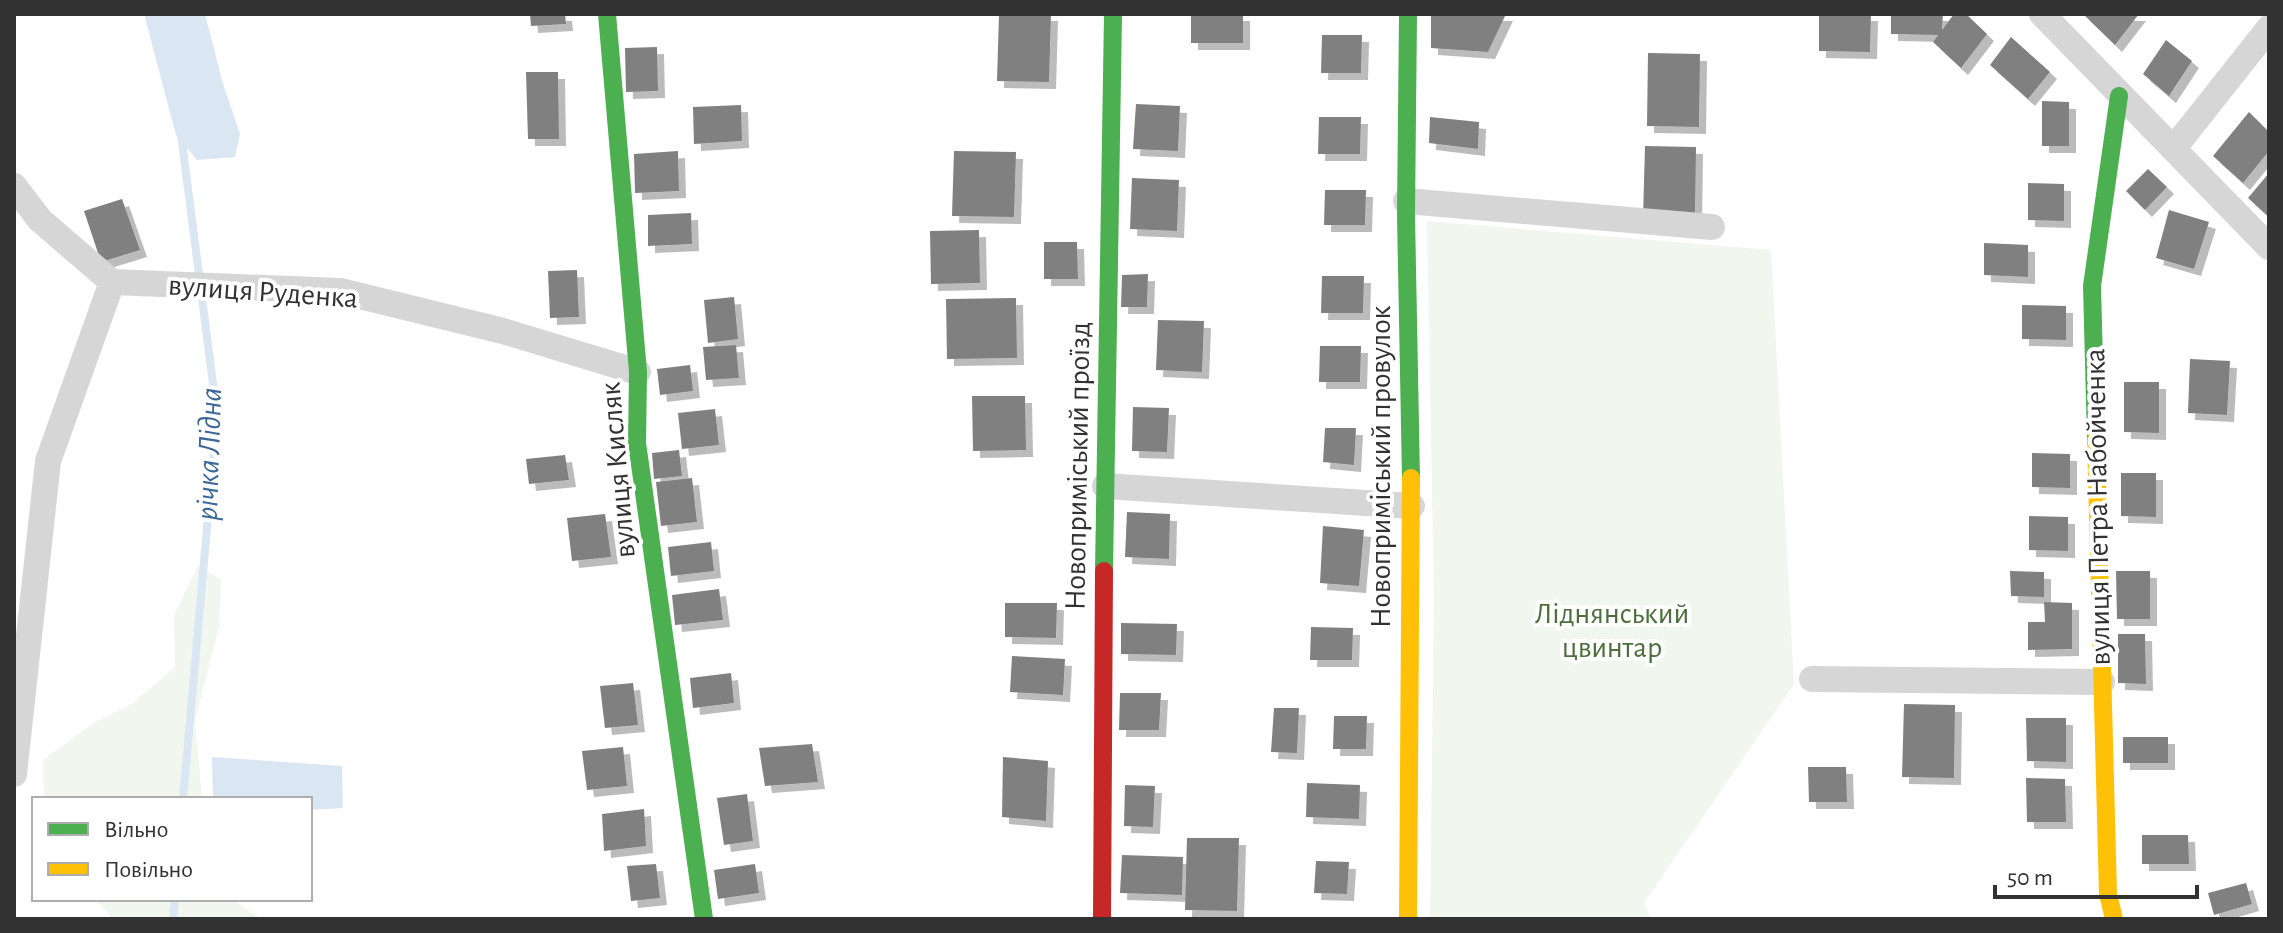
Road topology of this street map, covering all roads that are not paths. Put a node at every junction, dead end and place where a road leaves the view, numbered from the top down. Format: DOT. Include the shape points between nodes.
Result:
graph roads {
  1 [pos="607,14"];
  2 [pos="1113,14"];
  3 [pos="1408,14"];
  4 [pos="2042,14"];
  5 [pos="2269,28"];
  6 [pos="2119,96"];
  7 [pos="2174,148"];
  8 [pos="14,186"];
  9 [pos="1406,201"];
  10 [pos="1712,227"];
  11 [pos="2269,247"];
  12 [pos="112,282"];
  13 [pos="638,372"];
  14 [pos="1105,486"];
  15 [pos="1412,506"];
  16 [pos="1812,679"];
  17 [pos="2102,682"];
  18 [pos="14,774"];
  19 [pos="704,919"];
  20 [pos="1102,919"];
  21 [pos="1408,919"];
  22 [pos="2114,919"];
  1 -- 13 [label="street, вулиця Кисляк"];
  2 -- 14 [label="street, Новоприміський проїзд"];
  3 -- 9 [label="street, Новоприміський провулок"];
  4 -- 6 [label="street"];
  5 -- 7 [label="street"];
  6 -- 7 [label="street"];
  6 -- 17 [label="street, вулиця Петра Набойченка" via="2092,286"];
  7 -- 11 [label="street"];
  8 -- 12 [label="street" via="40,220"];
  9 -- 10 [label="street"];
  9 -- 15 [label="street, Новоприміський провулок"];
  12 -- 13 [label="street, вулиця Руденка" via="340,291 503,331"];
  12 -- 18 [label="street" via="48,461"];
  13 -- 19 [label="street, вулиця Кисляк" via="637,443"];
  14 -- 15 [label="street"];
  14 -- 20 [label="street, Новоприміський проїзд"];
  15 -- 21 [label="street, Новоприміський провулок"];
  16 -- 17 [label="street"];
  17 -- 22 [label="street, вулиця Петра Набойченка" via="2108,894"];
}
